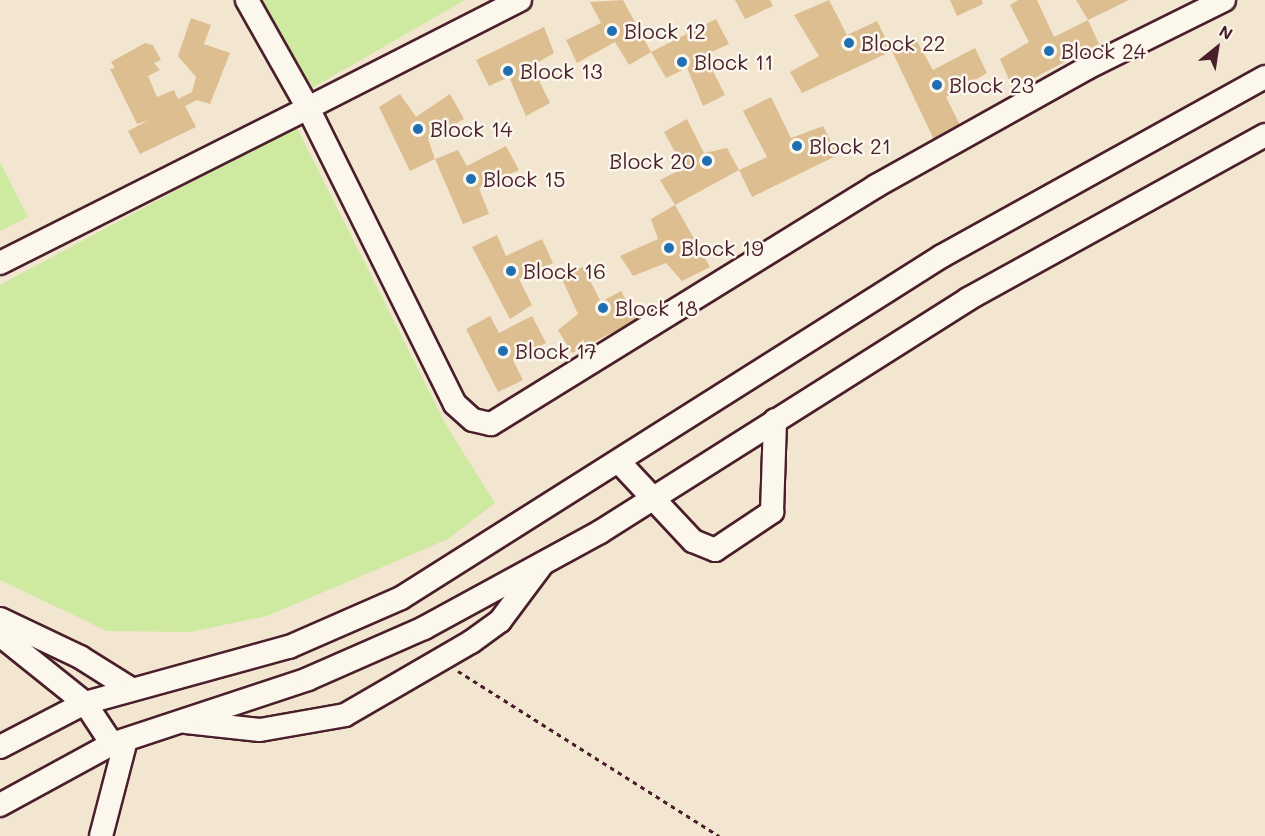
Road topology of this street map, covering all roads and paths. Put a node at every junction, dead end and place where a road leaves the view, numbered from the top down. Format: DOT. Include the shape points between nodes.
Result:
graph roads {
  1 [pos="247,0"];
  2 [pos="520,0"];
  3 [pos="1224,0"];
  4 [pos="1265,77"];
  5 [pos="308,108"];
  6 [pos="1265,135"];
  7 [pos="0,263"];
  8 [pos="775,420"];
  9 [pos="620,463"];
  10 [pos="649,497"];
  11 [pos="541,565"];
  12 [pos="0,619"];
  13 [pos="0,635"];
  14 [pos="442,660"];
  15 [pos="131,689"];
  16 [pos="85,703"];
  17 [pos="182,722"];
  18 [pos="119,742"];
  19 [pos="0,747"];
  20 [pos="0,805"];
  21 [pos="101,836"];
  22 [pos="719,836"];
  1 -- 5 [label="street"];
  2 -- 5 [label="street"];
  3 -- 5 [label="street" via="1087,68 876,186 491,424 473,420 455,404"];
  4 -- 9 [label="street" via="942,256"];
  5 -- 7 [label="street"];
  6 -- 8 [label="street" via="968,299"];
  8 -- 10 [label="street"];
  8 -- 10 [label="street" via="774,499 766,520 715,550 707,549"];
  9 -- 10 [label="street"];
  9 -- 15 [label="street" via="401,598 343,626"];
  10 -- 11 [label="street"];
  11 -- 14 [label="street" via="500,621"];
  11 -- 17 [label="street" via="367,656"];
  12 -- 15 [label="street" via="80,657"];
  13 -- 16 [label="street"];
  14 -- 17 [label="street" via="345,715 309,725 260,730"];
  14 -- 22 [label="path"];
  15 -- 16 [label="street"];
  16 -- 18 [label="street"];
  16 -- 19 [label="street"];
  17 -- 18 [label="street"];
  18 -- 20 [label="street"];
  18 -- 21 [label="street"];
}
